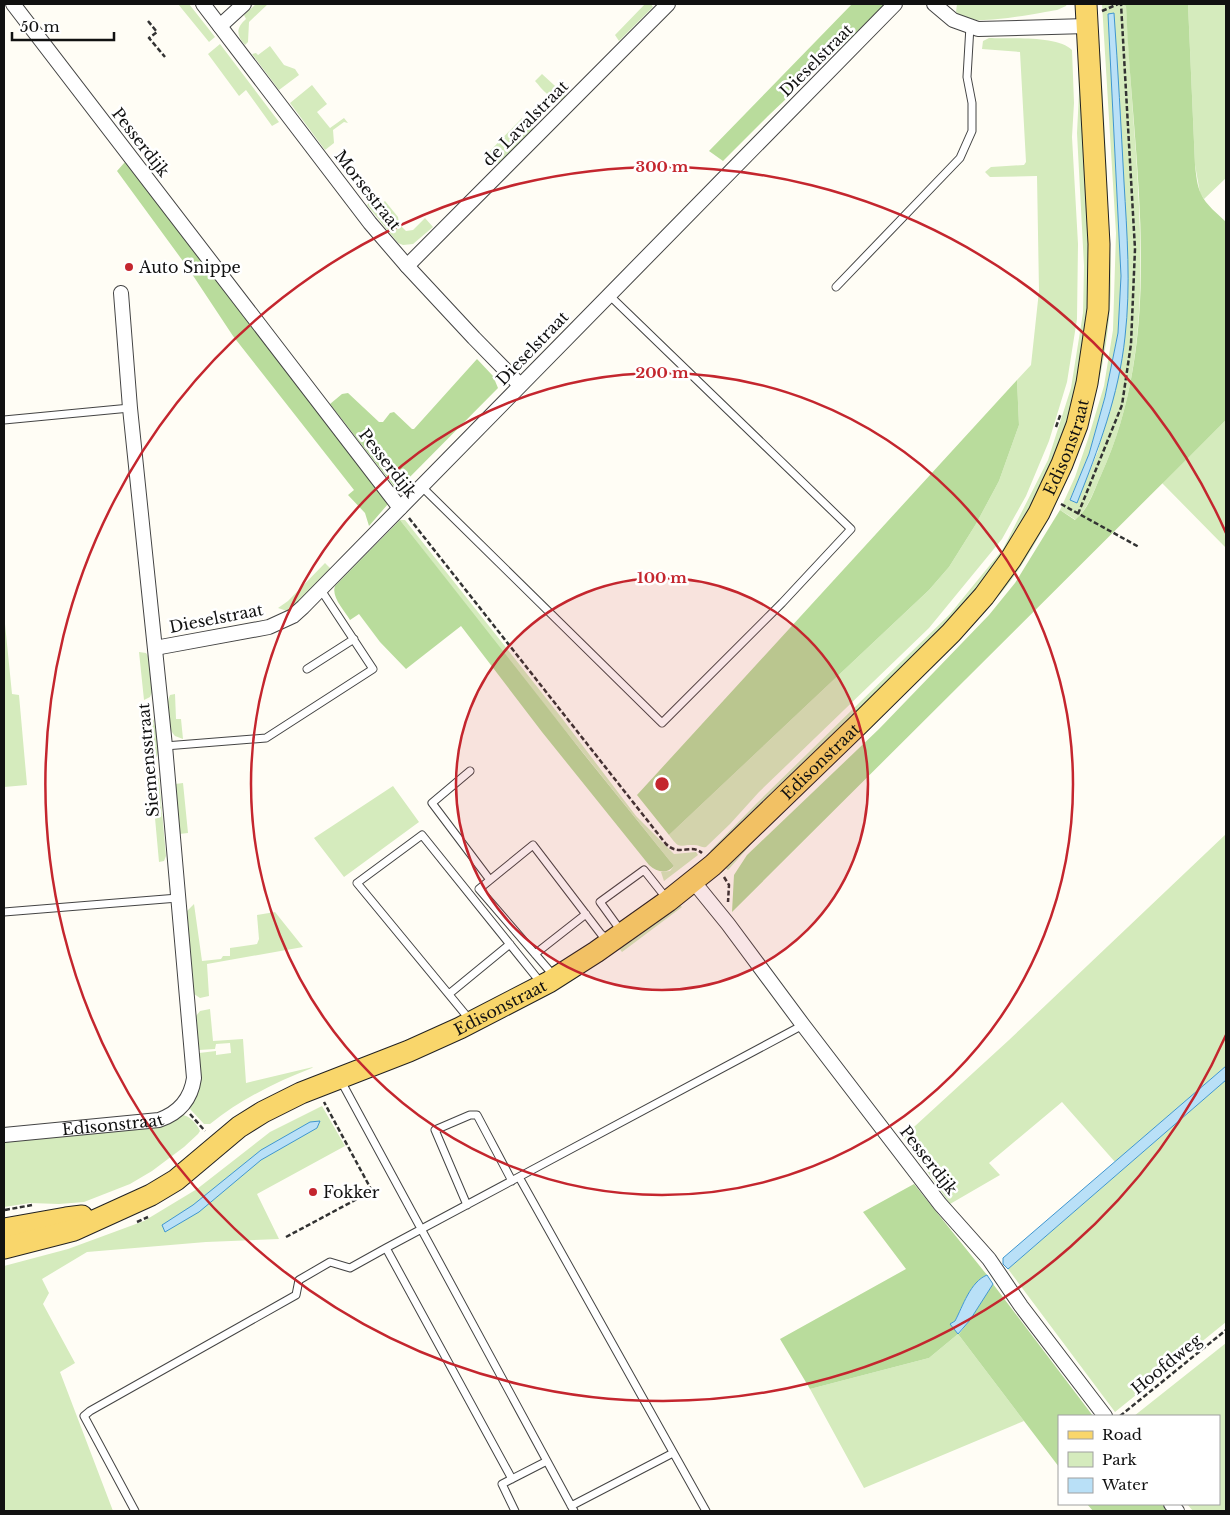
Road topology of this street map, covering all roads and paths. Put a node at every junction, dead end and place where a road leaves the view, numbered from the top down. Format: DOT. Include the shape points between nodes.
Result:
graph roads {
  1 [pos="13,4"];
  2 [pos="203,4"];
  3 [pos="244,4"];
  4 [pos="668,4"];
  5 [pos="895,4"];
  6 [pos="1100,4"];
  7 [pos="1121,4"];
  8 [pos="937,5"];
  9 [pos="1091,14"];
  10 [pos="148,21"];
  11 [pos="220,26"];
  12 [pos="970,26"];
  13 [pos="165,57"];
  14 [pos="407,266"];
  15 [pos="836,287"];
  16 [pos="121,293"];
  17 [pos="609,295"];
  18 [pos="520,385"];
  19 [pos="130,408"];
  20 [pos="1061,412"];
  21 [pos="4,420"];
  22 [pos="1055,430"];
  23 [pos="421,486"];
  24 [pos="1059,504"];
  25 [pos="400,508"];
  26 [pos="1078,514"];
  27 [pos="1139,547"];
  28 [pos="321,590"];
  29 [pos="354,639"];
  30 [pos="155,648"];
  31 [pos="307,669"];
  32 [pos="165,746"];
  33 [pos="470,771"];
  34 [pos="705,857"];
  35 [pos="490,880"];
  36 [pos="693,881"];
  37 [pos="178,898"];
  38 [pos="668,900"];
  39 [pos="4,912"];
  40 [pos="586,914"];
  41 [pos="728,924"];
  42 [pos="616,938"];
  43 [pos="510,944"];
  44 [pos="534,954"];
  45 [pos="549,981"];
  46 [pos="449,994"];
  47 [pos="472,1022"];
  48 [pos="802,1025"];
  49 [pos="339,1078"];
  50 [pos="316,1087"];
  51 [pos="182,1106"];
  52 [pos="205,1131"];
  53 [pos="4,1135"];
  54 [pos="516,1179"];
  55 [pos="467,1205"];
  56 [pos="108,1214"];
  57 [pos="4,1229"];
  58 [pos="420,1230"];
  59 [pos="286,1237"];
  60 [pos="4,1248"];
  61 [pos="386,1248"];
  62 [pos="1226,1330"];
  63 [pos="1104,1415"];
  64 [pos="1121,1415"];
  65 [pos="673,1453"];
  66 [pos="547,1461"];
  67 [pos="512,1479"];
  68 [pos="572,1509"];
  69 [pos="135,1511"];
  70 [pos="515,1511"];
  71 [pos="706,1511"];
  1 -- 25 [label="street, Pesserdijk"];
  2 -- 11 [label="street, Morsestraat"];
  3 -- 11 [label="street"];
  4 -- 14 [label="street, de Lavalstraat"];
  5 -- 17 [label="street, Dieselstraat"];
  6 -- 9 [label="path"];
  7 -- 26 [label="path" via="1135,249 1131,344 1122,404"];
  8 -- 12 [label="street" via="952,20"];
  9 -- 12 [label="street" via="978,29"];
  9 -- 34 [label="main road, Edisonstraat" via="1099,244 1098,309 1088,384 1077,425 1040,513 984,596 944,640"];
  10 -- 13 [label="path" via="157,32 149,38"];
  11 -- 14 [label="street, Morsestraat" via="370,223"];
  12 -- 15 [label="lane" via="967,77 972,103 972,132 960,158"];
  14 -- 18 [label="street, Morsestraat"];
  16 -- 19 [label="street, Siemensstraat"];
  17 -- 18 [label="street, Dieselstraat"];
  17 -- 23 [label="lane" via="852,529 782,603 662,723"];
  18 -- 23 [label="street, Dieselstraat"];
  19 -- 21 [label="lane"];
  19 -- 30 [label="street, Siemensstraat"];
  20 -- 22 [label="path, Edisonstraat"];
  23 -- 25 [label="street, Dieselstraat"];
  24 -- 26 [label="path"];
  25 -- 28 [label="street, Dieselstraat"];
  25 -- 34 [label="path, Pesserdijk" via="666,844 677,851 695,849"];
  26 -- 27 [label="path"];
  28 -- 29 [label="lane"];
  28 -- 30 [label="street, Dieselstraat" via="293,616 269,627"];
  29 -- 31 [label="lane"];
  29 -- 32 [label="lane" via="373,669 266,738"];
  30 -- 32 [label="street, Siemensstraat"];
  32 -- 37 [label="street, Siemensstraat"];
  33 -- 35 [label="lane" via="432,803"];
  34 -- 36 [label="main road, Edisonstraat"];
  34 -- 41 [label="path" via="728,881"];
  35 -- 40 [label="lane" via="533,845"];
  35 -- 44 [label="lane" via="479,889"];
  36 -- 38 [label="main road, Edisonstraat"];
  36 -- 41 [label="street, Pesserdijk"];
  37 -- 39 [label="lane"];
  37 -- 51 [label="street, Siemensstraat" via="194,1070 193,1086"];
  38 -- 42 [label="main road, Edisonstraat"];
  38 -- 42 [label="lane" via="644,870 600,902 614,924"];
  40 -- 42 [label="lane" via="601,934"];
  40 -- 44 [label="lane"];
  41 -- 48 [label="street, Pesserdijk"];
  42 -- 45 [label="main road, Edisonstraat"];
  43 -- 45 [label="lane"];
  43 -- 46 [label="lane"];
  43 -- 46 [label="lane" via="422,835 357,883"];
  44 -- 45 [label="lane"];
  45 -- 47 [label="main road, Edisonstraat"];
  46 -- 47 [label="lane"];
  47 -- 49 [label="main road, Edisonstraat"];
  48 -- 54 [label="lane"];
  48 -- 63 [label="street, Pesserdijk" via="940,1204 989,1259"];
  49 -- 50 [label="main road, Edisonstraat"];
  49 -- 58 [label="lane"];
  50 -- 56 [label="main road, Edisonstraat" via="239,1127 176,1180"];
  50 -- 59 [label="path" via="372,1191"];
  51 -- 52 [label="path, Edisonstraat"];
  51 -- 53 [label="street, Edisonstraat" via="167,1117 152,1121"];
  54 -- 55 [label="lane"];
  54 -- 55 [label="lane" via="477,1115 436,1130"];
  54 -- 65 [label="lane"];
  55 -- 58 [label="lane"];
  56 -- 57 [label="main road, Edisonstraat"];
  56 -- 60 [label="main road, Edisonstraat" via="74,1230"];
  58 -- 61 [label="lane"];
  58 -- 66 [label="lane"];
  61 -- 67 [label="lane"];
  61 -- 69 [label="lane" via="350,1268 330,1262 299,1280 296,1295 84,1416"];
  62 -- 64 [label="path, Hoofdweg"];
  65 -- 68 [label="lane"];
  65 -- 71 [label="lane"];
  66 -- 67 [label="lane"];
  66 -- 68 [label="lane"];
  67 -- 70 [label="lane" via="502,1484"];
}
